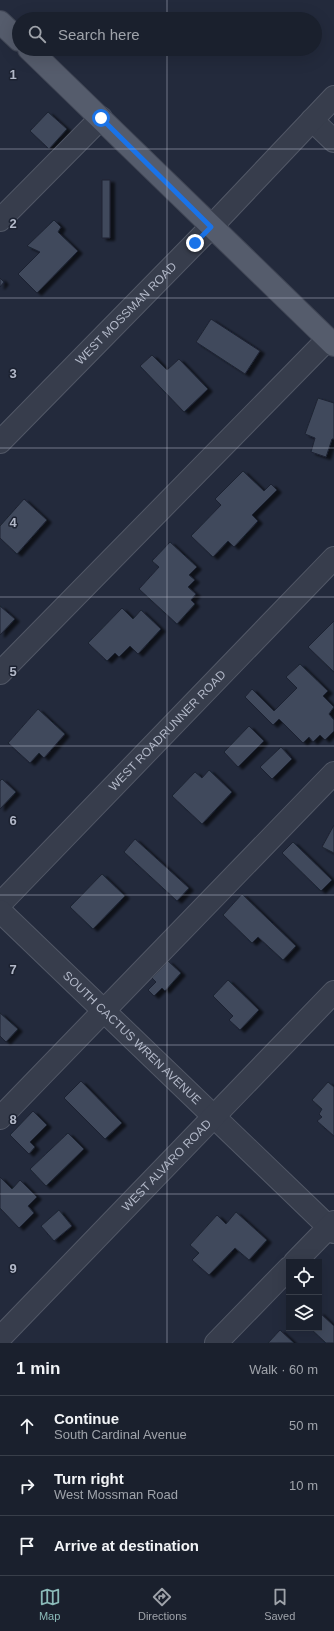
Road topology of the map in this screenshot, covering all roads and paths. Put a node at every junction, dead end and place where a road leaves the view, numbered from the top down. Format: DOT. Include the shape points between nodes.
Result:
graph roads {
  1 [pos="0,22"];
  2 [pos="12,33"];
  3 [pos="35,56"];
  4 [pos="334,97"];
  5 [pos="101,118"];
  6 [pos="312,120"];
  7 [pos="334,141"];
  8 [pos="0,220"];
  9 [pos="211,227"];
  10 [pos="331,342"];
  11 [pos="0,442"];
  12 [pos="334,558"];
  13 [pos="0,673"];
  14 [pos="334,773"];
  15 [pos="0,904"];
  16 [pos="0,911"];
  17 [pos="334,992"];
  18 [pos="104,1011"];
  19 [pos="214,1117"];
  20 [pos="0,1118"];
  21 [pos="332,1227"];
  22 [pos="298,1259"];
  23 [pos="286,1271"];
  24 [pos="0,1338"];
  25 [pos="216,1343"];
  1 -- 2 [label="main road"];
  3 -- 5 [label="main road"];
  4 -- 6 [label="street, WEST MOSSMAN ROAD"];
  5 -- 8 [label="street"];
  5 -- 9 [label="main road"];
  6 -- 7 [label="street"];
  6 -- 9 [label="street, WEST MOSSMAN ROAD"];
  9 -- 10 [label="main road"];
  9 -- 11 [label="street, WEST MOSSMAN ROAD"];
  10 -- 13 [label="street"];
  12 -- 15 [label="street, WEST ROADRUNNER ROAD"];
  14 -- 18 [label="street"];
  16 -- 18 [label="street, SOUTH CACTUS WREN AVENUE"];
  17 -- 19 [label="street, WEST ALVARO ROAD"];
  18 -- 19 [label="street, SOUTH CACTUS WREN AVENUE"];
  18 -- 20 [label="street"];
  19 -- 21 [label="street, SOUTH CACTUS WREN AVENUE"];
  19 -- 24 [label="street, WEST ALVARO ROAD"];
  21 -- 22 [label="street"];
  23 -- 25 [label="street"];
}
